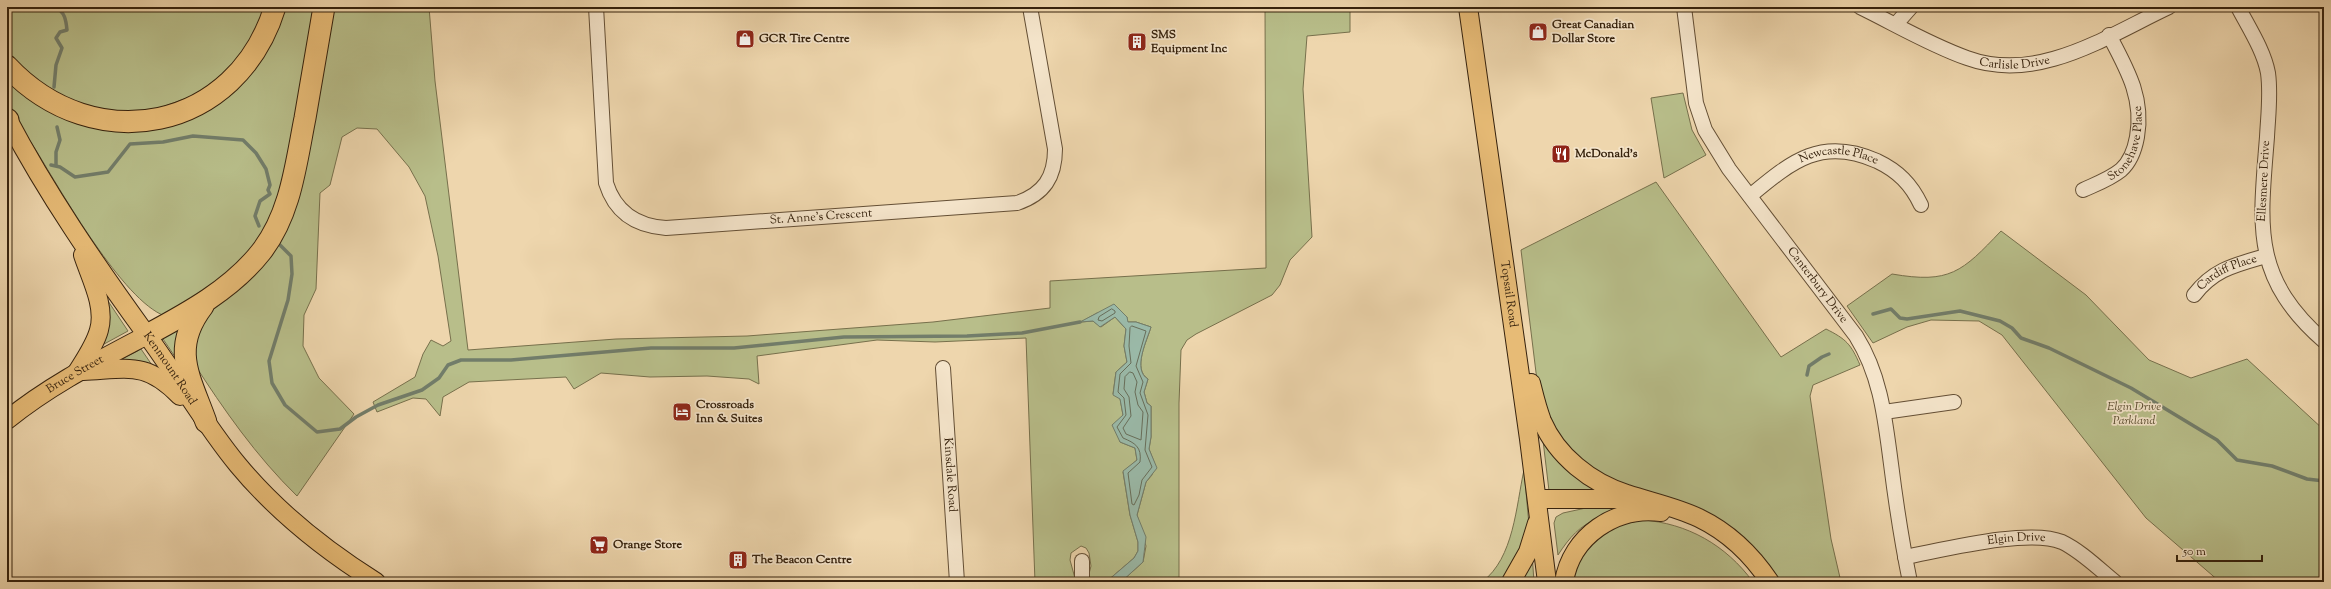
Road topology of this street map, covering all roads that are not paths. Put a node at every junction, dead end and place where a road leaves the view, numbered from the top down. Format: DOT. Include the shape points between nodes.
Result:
graph roads {
  1 [pos="275,7"];
  2 [pos="324,7"];
  3 [pos="596,7"];
  4 [pos="1030,7"];
  5 [pos="1468,7"];
  6 [pos="1684,7"];
  7 [pos="1860,7"];
  8 [pos="1911,7"];
  9 [pos="2169,7"];
  10 [pos="2238,7"];
  11 [pos="1896,24"];
  12 [pos="2109,35"];
  13 [pos="7,66"];
  14 [pos="7,119"];
  15 [pos="2083,190"];
  16 [pos="1750,196"];
  17 [pos="1921,205"];
  18 [pos="77,235"];
  19 [pos="2266,256"];
  20 [pos="2194,295"];
  21 [pos="208,299"];
  22 [pos="1512,319"];
  23 [pos="147,335"];
  24 [pos="2324,341"];
  25 [pos="943,368"];
  26 [pos="77,372"];
  27 [pos="1954,402"];
  28 [pos="1884,412"];
  29 [pos="7,420"];
  30 [pos="206,422"];
  31 [pos="1646,500"];
  32 [pos="1538,508"];
  33 [pos="1905,557"];
  34 [pos="1082,561"];
  35 [pos="376,582"];
  36 [pos="957,582"];
  37 [pos="1082,582"];
  38 [pos="1511,582"];
  39 [pos="1547,582"];
  40 [pos="1564,582"];
  41 [pos="1762,582"];
  42 [pos="1770,582"];
  43 [pos="1910,582"];
  44 [pos="2115,582"];
  1 -- 13 [label="highway" via="259,45 228,82 196,104 159,119 141,122 107,121 70,112 38,94"];
  2 -- 21 [label="highway" via="297,160 284,211 262,252 237,277"];
  3 -- 4 [label="street, St. Anne's Crescent" via="594,15 606,183 609,194 622,212 632,219 654,227 666,228 1017,203 1028,200 1047,184 1055,162 1055,148"];
  5 -- 22 [label="main road, Topsail Road"];
  6 -- 16 [label="street, Canterbury Drive" via="1696,103 1701,122 1718,154"];
  7 -- 11 [label="street, Carlisle Drive"];
  8 -- 11 [label="street"];
  9 -- 12 [label="street, Carlisle Drive"];
  10 -- 19 [label="street, Ellesmere Drive" via="2263,58 2269,86 2261,212"];
  11 -- 12 [label="street, Carlisle Drive" via="1968,58 2018,66 2075,52"];
  12 -- 15 [label="street, Stonehave Place" via="2133,82 2139,111 2139,127 2131,156 2122,168 2109,179"];
  14 -- 18 [label="main road, Kenmount Road"];
  16 -- 17 [label="street, Newcastle Place" via="1796,161 1819,152 1834,150 1858,154 1895,171 1910,186"];
  16 -- 28 [label="street, Canterbury Drive" via="1865,351 1876,378"];
  18 -- 23 [label="main road, Kenmount Road"];
  18 -- 26 [label="main road" via="101,315 97,336"];
  19 -- 20 [label="street, Cardiff Place" via="2215,274 2204,282"];
  19 -- 24 [label="street, Ellesmere Drive" via="2284,297 2309,328"];
  21 -- 23 [label="highway"];
  21 -- 30 [label="highway" via="188,328 184,349 188,370"];
  22 -- 31 [label="main road" via="1538,412 1555,442 1578,468 1596,480 1608,487"];
  22 -- 32 [label="main road, Topsail Road"];
  23 -- 26 [label="main road, Bruce Street"];
  23 -- 30 [label="main road, Kenmount Road"];
  25 -- 36 [label="street, Kinsdale Road"];
  26 -- 29 [label="main road, Bruce Street" via="42,393"];
  26 -- 30 [label="main road" via="133,368 151,372 173,389"];
  27 -- 28 [label="street"];
  28 -- 33 [label="street, Canterbury Drive"];
  30 -- 35 [label="main road, Kenmount Road" via="245,473 283,511 326,547"];
  31 -- 32 [label="main road"];
  31 -- 42 [label="main road" via="1686,512 1716,527 1748,553"];
  32 -- 38 [label="main road" via="1528,552"];
  32 -- 39 [label="main road, Topsail Road"];
  33 -- 43 [label="street, Canterbury Drive"];
  33 -- 44 [label="street, Elgin Drive" via="1993,542 2044,538 2068,546"];
  34 -- 37 [label="street"];
  40 -- 41 [label="main road" via="1571,559 1590,534 1620,516 1643,510 1673,514 1711,532 1739,554"];
}
